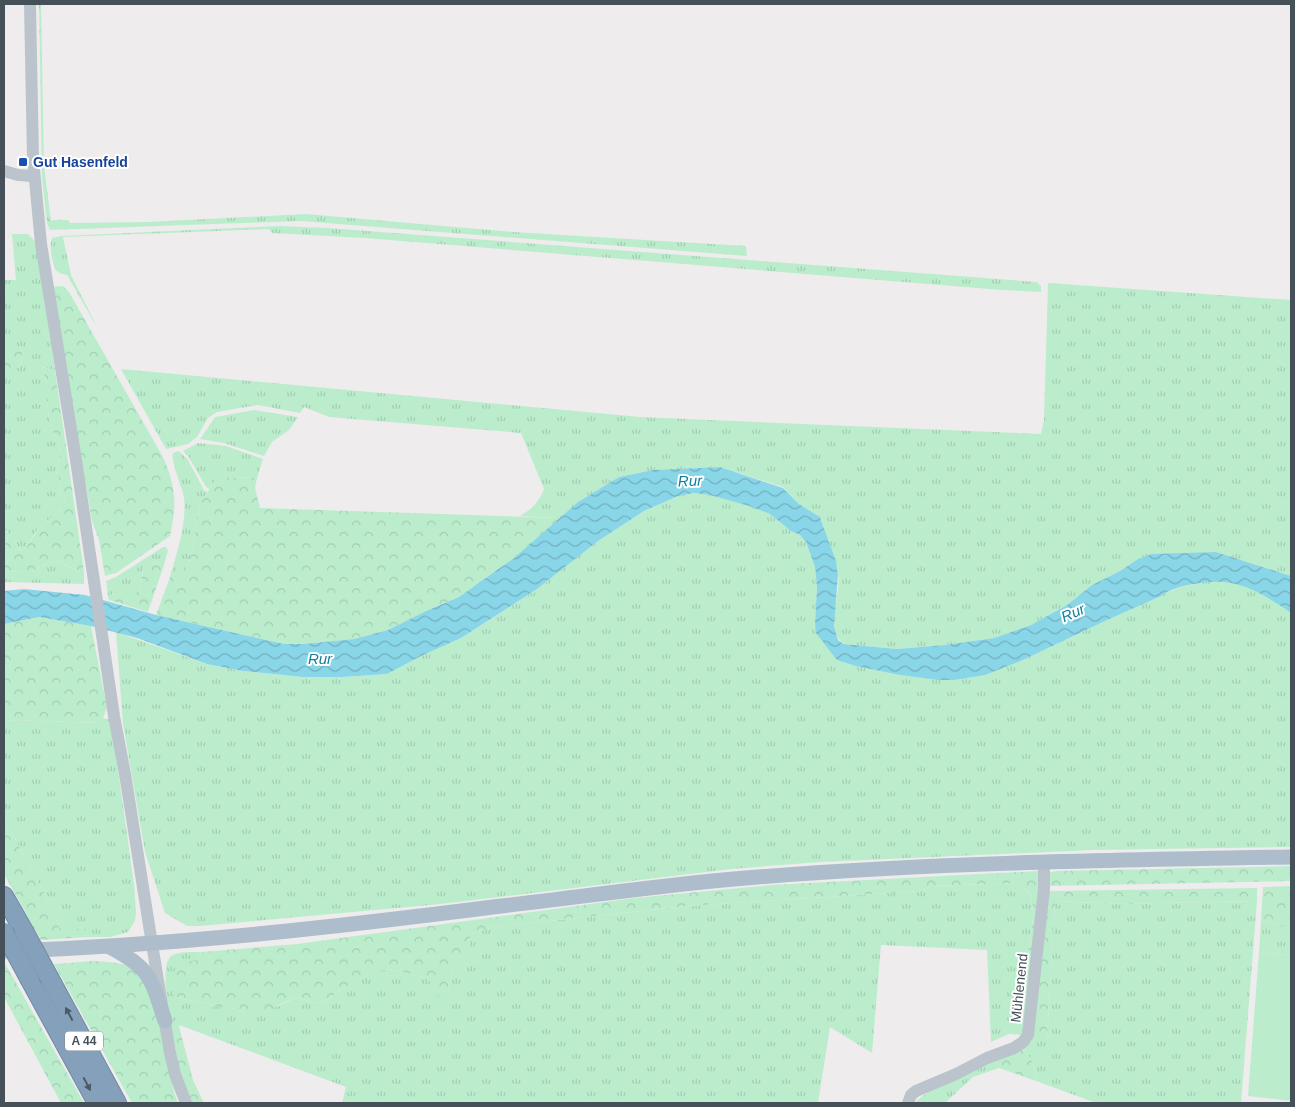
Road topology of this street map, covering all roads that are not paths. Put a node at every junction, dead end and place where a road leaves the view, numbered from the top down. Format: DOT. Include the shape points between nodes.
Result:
graph roads {
  1 [pos="30,4"];
  2 [pos="4,171"];
  3 [pos="33,176"];
  4 [pos="1291,857"];
  5 [pos="1044,862"];
  6 [pos="4,896"];
  7 [pos="4,932"];
  8 [pos="152,944"];
  9 [pos="109,947"];
  10 [pos="4,951"];
  11 [pos="165,1021"];
  12 [pos="97,1103"];
  13 [pos="118,1103"];
  14 [pos="186,1103"];
  15 [pos="908,1103"];
  1 -- 3 [label="street"];
  2 -- 3 [label="street"];
  3 -- 8 [label="street" via="46,278"];
  4 -- 5 [label="main road"];
  5 -- 8 [label="main road" via="732,879 443,914"];
  5 -- 15 [label="street, Mühlenend" via="1028,1035 1014,1048 916,1091"];
  13 -- 6 [label="highway, A 44, one-way, bridge"];
  7 -- 12 [label="highway, A 44, one-way, bridge"];
  8 -- 9 [label="main road"];
  8 -- 11 [label="street"];
  9 -- 10 [label="main road"];
  9 -- 11 [label="main road" via="146,972"];
  11 -- 14 [label="street" via="175,1074"];
}
